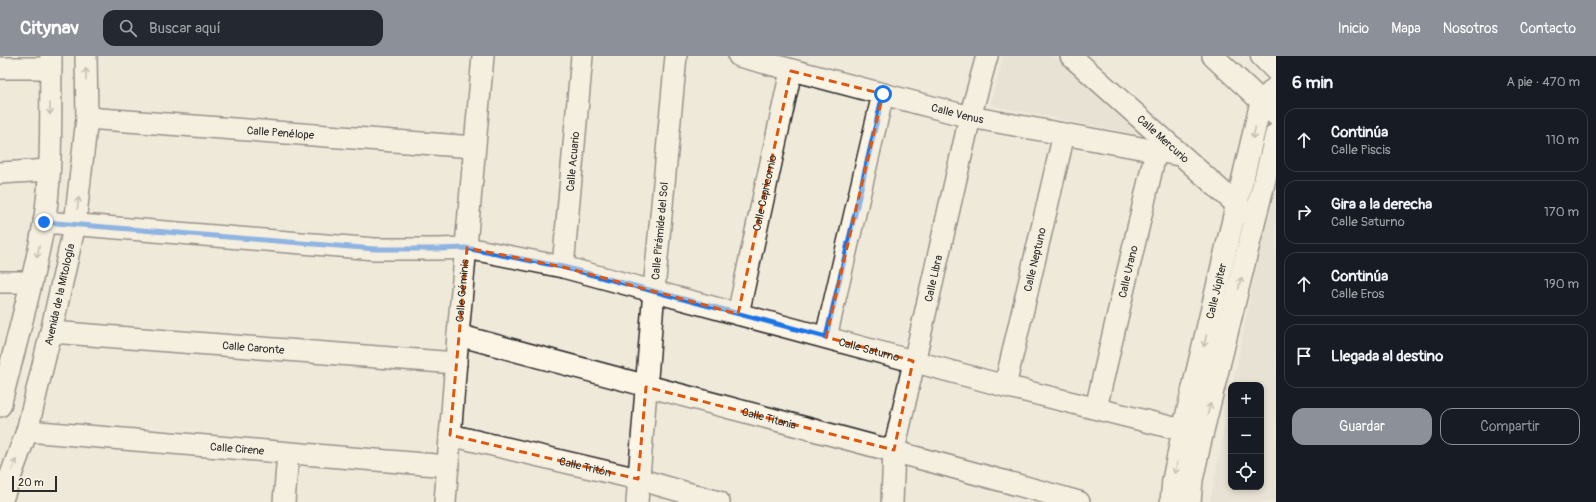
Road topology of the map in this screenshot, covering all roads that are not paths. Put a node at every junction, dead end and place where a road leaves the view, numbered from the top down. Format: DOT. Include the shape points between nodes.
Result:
graph roads {
  1 [pos="86,56"];
  2 [pos="482,56"];
  3 [pos="582,56"];
  4 [pos="676,56"];
  5 [pos="739,56"];
  6 [pos="987,56"];
  7 [pos="1071,56"];
  8 [pos="1213,56"];
  9 [pos="1262,56"];
  10 [pos="51,62"];
  11 [pos="0,68"];
  12 [pos="1276,70"];
  13 [pos="791,71"];
  14 [pos="1276,87"];
  15 [pos="883,94"];
  16 [pos="1261,102"];
  17 [pos="1276,116"];
  18 [pos="970,117"];
  19 [pos="87,118"];
  20 [pos="1064,134"];
  21 [pos="1276,134"];
  22 [pos="1158,144"];
  23 [pos="474,147"];
  24 [pos="1180,154"];
  25 [pos="49,170"];
  26 [pos="0,173"];
  27 [pos="1238,206"];
  28 [pos="1255,221"];
  29 [pos="44,222"];
  30 [pos="75,224"];
  31 [pos="466,248"];
  32 [pos="563,267"];
  33 [pos="0,282"];
  34 [pos="32,282"];
  35 [pos="654,290"];
  36 [pos="738,314"];
  37 [pos="52,332"];
  38 [pos="458,335"];
  39 [pos="826,337"];
  40 [pos="914,361"];
  41 [pos="456,363"];
  42 [pos="1005,386"];
  43 [pos="646,387"];
  44 [pos="1,396"];
  45 [pos="1096,408"];
  46 [pos="27,431"];
  47 [pos="1193,433"];
  48 [pos="450,435"];
  49 [pos="894,450"];
  50 [pos="288,454"];
  51 [pos="448,466"];
  52 [pos="638,479"];
  53 [pos="1,502"];
  54 [pos="284,502"];
  55 [pos="445,502"];
  56 [pos="637,502"];
  57 [pos="719,502"];
  58 [pos="892,502"];
  59 [pos="1079,502"];
  60 [pos="1171,502"];
  61 [pos="1190,502"];
  19 -- 1 [label="street, Avenida de la Mitología, one-way"];
  2 -- 23 [label="street, Calle Géminis"];
  3 -- 32 [label="street, Calle Acuario"];
  4 -- 35 [label="street, Calle Pirámide del Sol"];
  5 -- 13 [label="street, Calle Venus"];
  6 -- 18 [label="street, Calle Libra"];
  7 -- 22 [label="street, Calle Mercurio"];
  8 -- 16 [label="street"];
  9 -- 12 [label="highway"];
  10 -- 11 [label="street"];
  10 -- 25 [label="street, one-way"];
  13 -- 15 [label="street, Calle Venus"];
  13 -- 36 [label="street, Calle Capricornio"];
  14 -- 16 [label="street"];
  15 -- 18 [label="street, Calle Venus"];
  15 -- 39 [label="street"];
  16 -- 17 [label="street"];
  16 -- 27 [label="street, Calle Júpiter, one-way"];
  18 -- 20 [label="street, Calle Venus"];
  18 -- 40 [label="street, Calle Libra"];
  19 -- 23 [label="street, Calle Penélope"];
  30 -- 19 [label="street, Avenida de la Mitología, one-way"];
  20 -- 22 [label="street, Calle Venus"];
  20 -- 42 [label="street, Calle Neptuno"];
  21 -- 28 [label="street, Calle Júpiter"];
  22 -- 24 [label="street, Calle Venus"];
  22 -- 45 [label="street, Calle Urano"];
  23 -- 31 [label="street, Calle Géminis"];
  24 -- 27 [label="street, Calle Mercurio"];
  25 -- 26 [label="street"];
  25 -- 29 [label="street"];
  27 -- 28 [label="street, Calle Mercurio"];
  27 -- 47 [label="street, Calle Júpiter, one-way"];
  47 -- 28 [label="street, Calle Júpiter, one-way"];
  29 -- 30 [label="street, Calle Saturno"];
  29 -- 34 [label="street, one-way"];
  30 -- 31 [label="street, Calle Saturno" via="375,249"];
  30 -- 37 [label="street, Avenida de la Mitología"];
  31 -- 32 [label="street, Calle Saturno"];
  31 -- 38 [label="street, Calle Géminis"];
  32 -- 35 [label="street, Calle Saturno"];
  33 -- 34 [label="street"];
  34 -- 44 [label="street"];
  35 -- 36 [label="street, Calle Saturno"];
  35 -- 43 [label="street, Calle Pirámide del Sol"];
  36 -- 39 [label="street, Calle Saturno"];
  37 -- 41 [label="street, Calle Caronte"];
  37 -- 46 [label="street, Avenida de la Mitología"];
  38 -- 41 [label="street, Calle Géminis"];
  38 -- 43 [label="street, Calle Titania"];
  39 -- 40 [label="street, Calle Saturno"];
  40 -- 42 [label="street, Calle Saturno"];
  40 -- 49 [label="street, Calle Libra"];
  41 -- 48 [label="street, Calle Géminis"];
  42 -- 45 [label="street, Calle Saturno"];
  43 -- 49 [label="street, Calle Titania"];
  43 -- 52 [label="street, Calle Pirámide del Sol"];
  45 -- 47 [label="street, Calle Saturno"];
  46 -- 50 [label="street, Calle Cirene"];
  53 -- 46 [label="street, Avenida de la Mitología, one-way"];
  47 -- 60 [label="street, Calle Júpiter, one-way" via="1173,480"];
  47 -- 61 [label="street, Calle Júpiter"];
  48 -- 51 [label="street, Calle Géminis"];
  48 -- 52 [label="street, Calle Tritón"];
  49 -- 58 [label="street, Calle Libra"];
  49 -- 59 [label="street, Calle Titania"];
  50 -- 51 [label="street, Calle Cirene"];
  50 -- 54 [label="street"];
  51 -- 55 [label="street, Calle Géminis"];
  52 -- 56 [label="street, Calle Pirámide del Sol"];
  52 -- 57 [label="street, Calle Tritón"];
}
